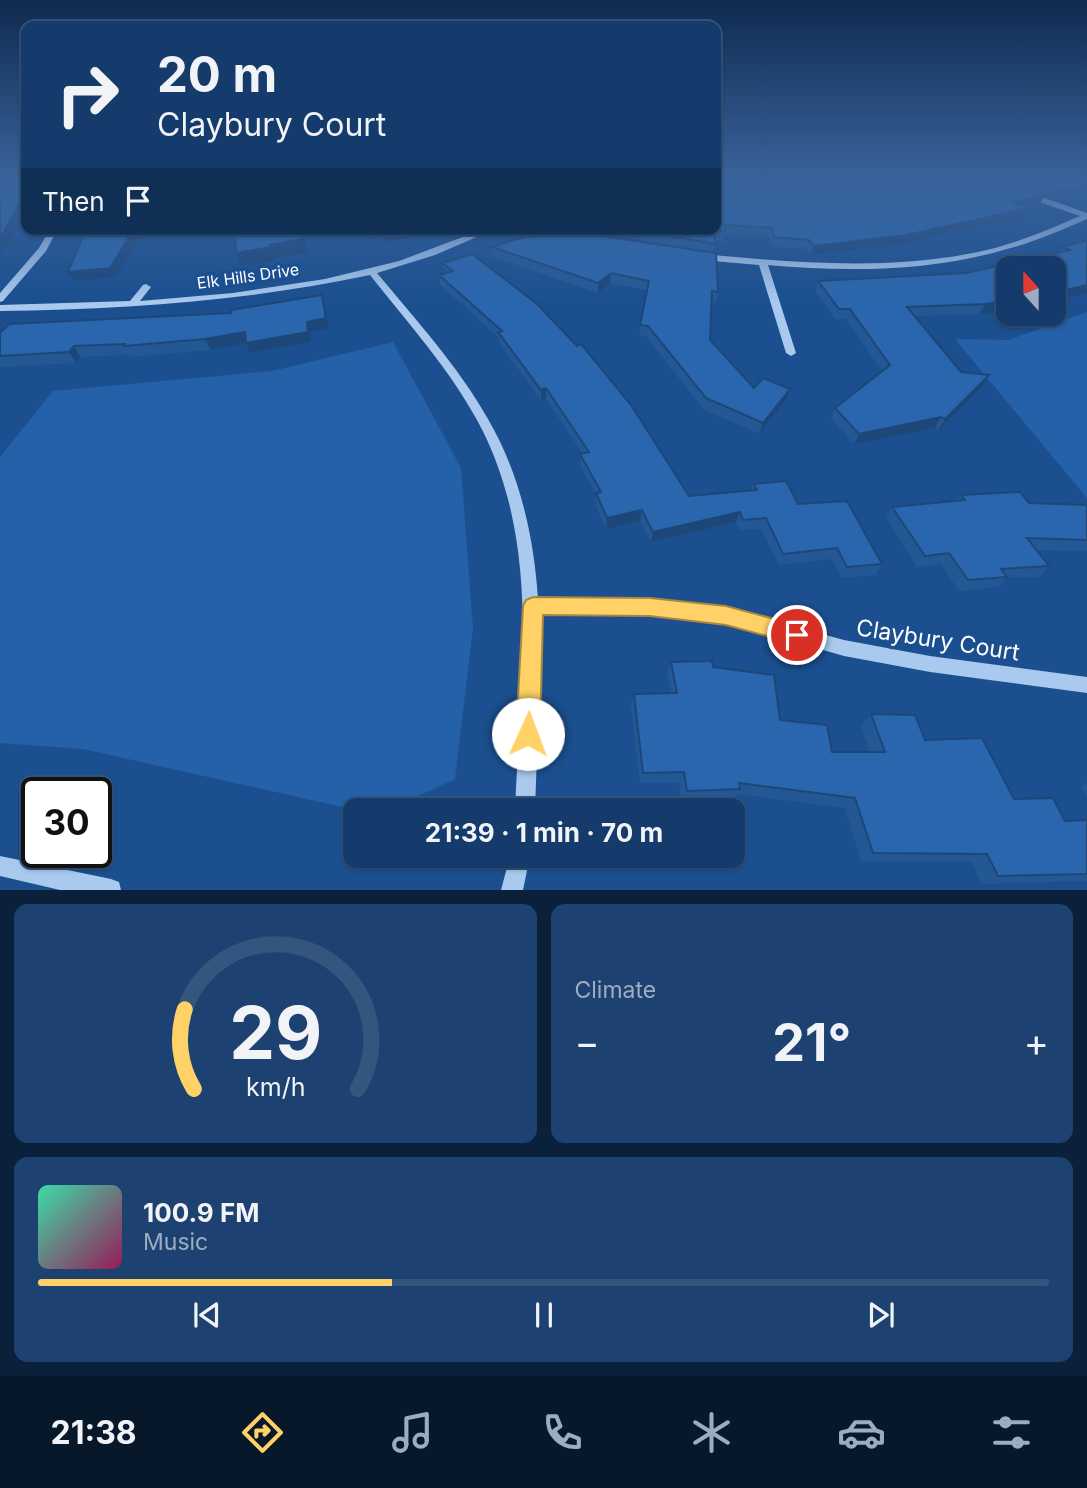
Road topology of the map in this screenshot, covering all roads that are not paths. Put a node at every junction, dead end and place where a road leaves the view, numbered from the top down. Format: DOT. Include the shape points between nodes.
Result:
graph roads {
  1 [pos="1081,219"];
  2 [pos="50,235"];
  3 [pos="477,235"];
  4 [pos="686,255"];
  5 [pos="763,263"];
  6 [pos="372,272"];
  7 [pos="146,287"];
  8 [pos="0,299"];
  9 [pos="133,304"];
  10 [pos="0,308"];
  11 [pos="791,353"];
  12 [pos="533,606"];
  13 [pos="1087,685"];
  14 [pos="525,798"];
  15 [pos="0,866"];
  16 [pos="517,868"];
  17 [pos="111,890"];
  18 [pos="512,890"];
  1 -- 5 [label="street" via="1031,240 942,260 891,265"];
  2 -- 8 [label="street"];
  3 -- 6 [label="street, Elk Hills Drive"];
  4 -- 5 [label="street"];
  5 -- 11 [label="street"];
  6 -- 9 [label="street, Elk Hills Drive" via="232,295"];
  6 -- 12 [label="street" via="460,386 495,444 519,514"];
  7 -- 9 [label="street"];
  9 -- 10 [label="street, Elk Hills Drive"];
  12 -- 13 [label="street, Claybury Court" via="650,607 726,615 844,648"];
  12 -- 14 [label="street"];
  15 -- 17 [label="street"];
  16 -- 18 [label="street"];
}
